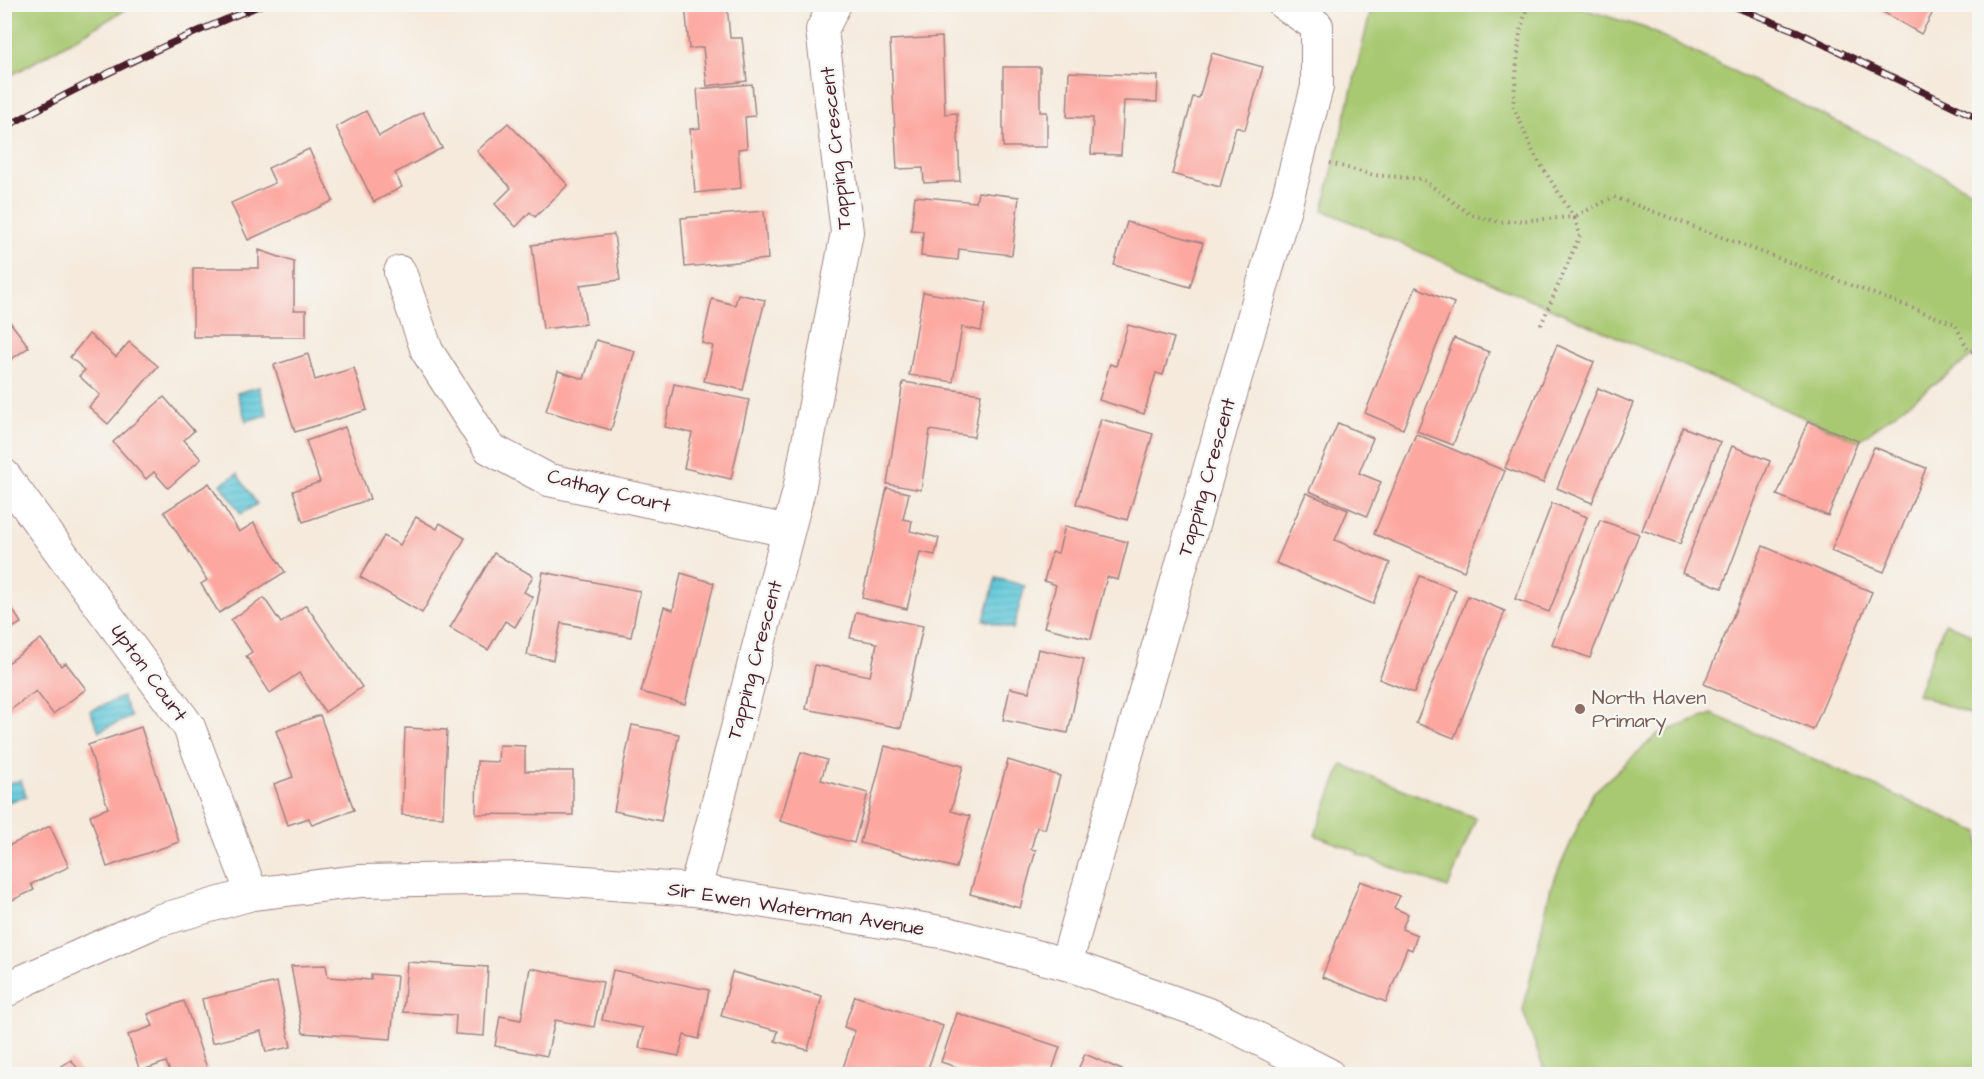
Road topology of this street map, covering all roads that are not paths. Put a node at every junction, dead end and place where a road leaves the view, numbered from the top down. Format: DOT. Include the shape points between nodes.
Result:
graph roads {
  1 [pos="835,4"];
  2 [pos="1284,4"];
  3 [pos="400,272"];
  4 [pos="4,475"];
  5 [pos="788,531"];
  6 [pos="695,890"];
  7 [pos="252,894"];
  8 [pos="1066,964"];
  9 [pos="4,992"];
  10 [pos="1328,1074"];
  1 -- 5 [label="street, Tapping Crescent" via="822,30 847,232"];
  2 -- 8 [label="street, Tapping Crescent" via="1317,26 1317,87"];
  3 -- 5 [label="street, Cathay Court" via="427,351 489,448 549,480"];
  4 -- 7 [label="street, Upton Court" via="189,727"];
  5 -- 6 [label="street, Tapping Crescent"];
  6 -- 7 [label="street, Sir Ewen Waterman Avenue" via="530,878 360,881"];
  6 -- 8 [label="street, Sir Ewen Waterman Avenue" via="947,933"];
  7 -- 9 [label="street, Sir Ewen Waterman Avenue" via="157,921"];
  8 -- 10 [label="street, Sir Ewen Waterman Avenue" via="1211,1015"];
}
